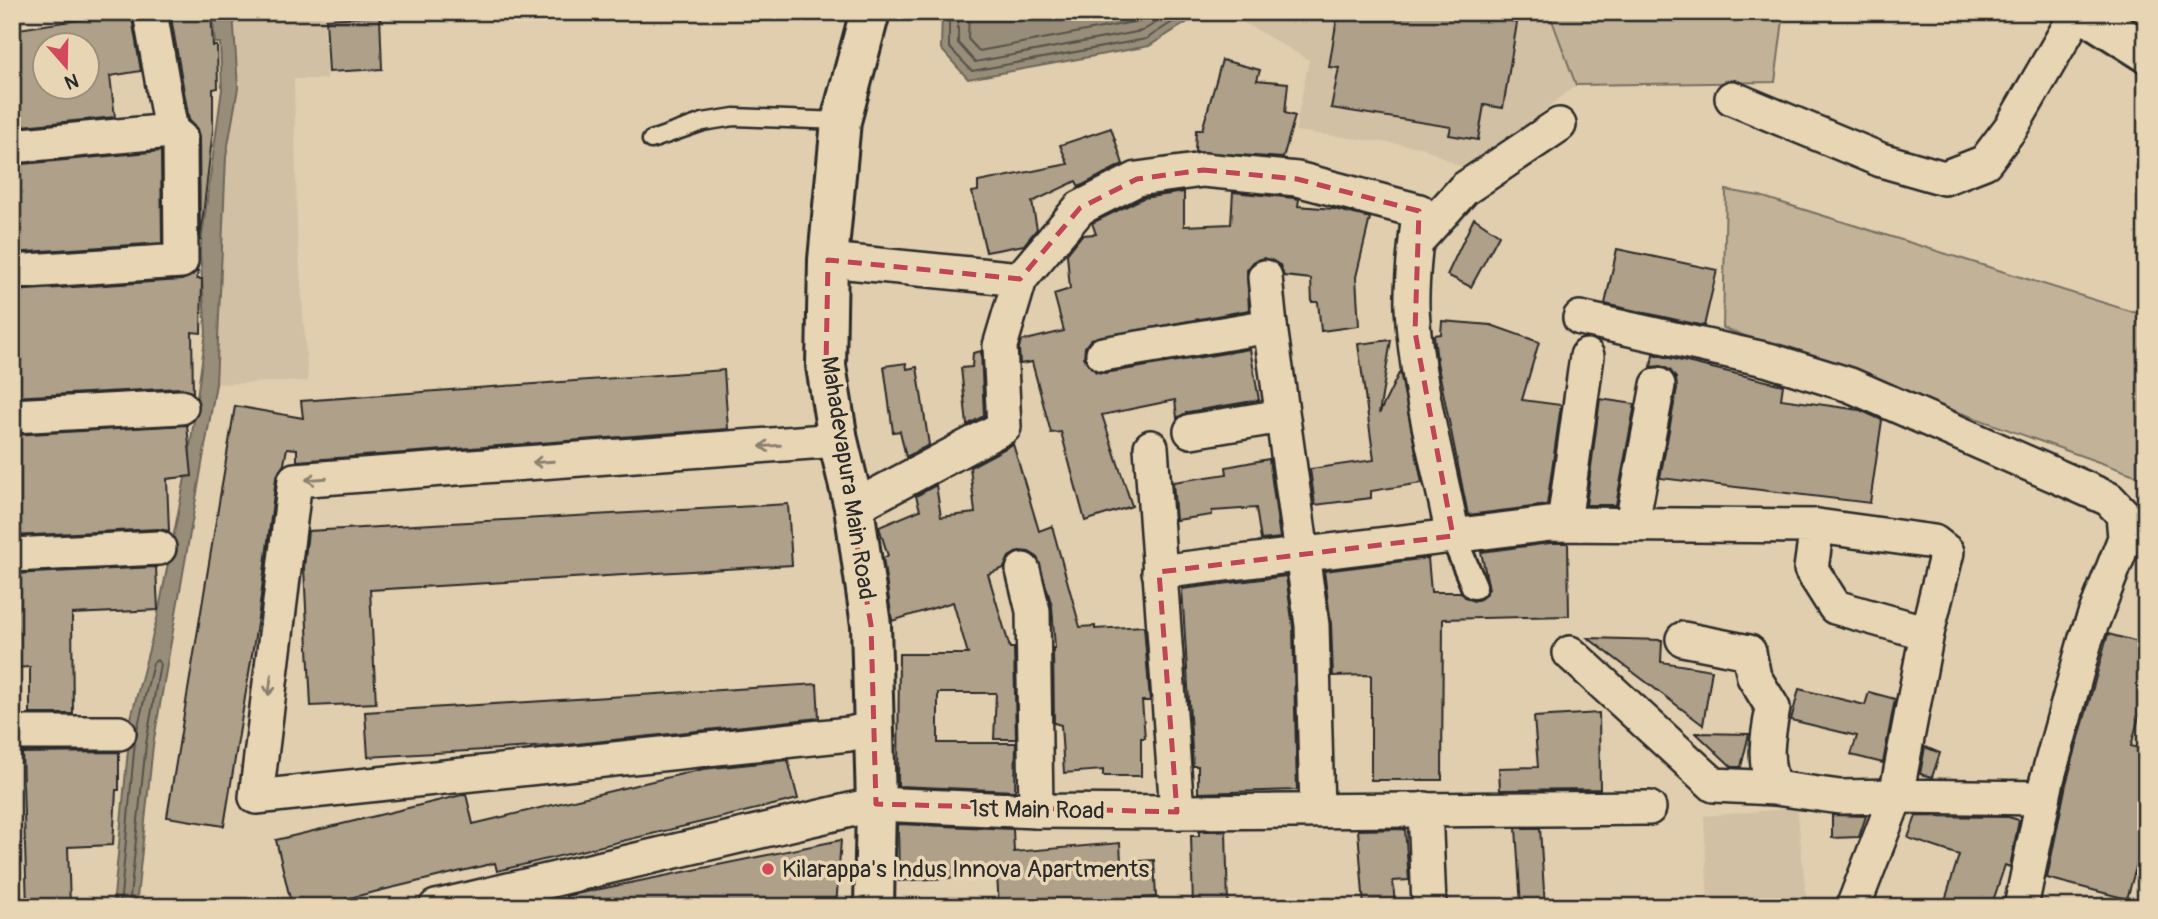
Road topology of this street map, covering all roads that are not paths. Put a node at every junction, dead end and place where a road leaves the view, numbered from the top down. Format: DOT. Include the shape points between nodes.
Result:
graph roads {
  1 [pos="150,12"];
  2 [pos="870,12"];
  3 [pos="2081,12"];
  4 [pos="2146,52"];
  5 [pos="1732,98"];
  6 [pos="842,121"];
  7 [pos="1559,125"];
  8 [pos="171,131"];
  9 [pos="651,140"];
  10 [pos="12,146"];
  11 [pos="1417,242"];
  12 [pos="828,260"];
  13 [pos="12,272"];
  14 [pos="1265,277"];
  15 [pos="1020,279"];
  16 [pos="1580,318"];
  17 [pos="1270,326"];
  18 [pos="1103,354"];
  19 [pos="1587,356"];
  20 [pos="1658,385"];
  21 [pos="181,408"];
  22 [pos="12,416"];
  23 [pos="1282,416"];
  24 [pos="1191,431"];
  25 [pos="838,440"];
  26 [pos="1151,447"];
  27 [pos="854,507"];
  28 [pos="1564,523"];
  29 [pos="1632,523"];
  30 [pos="1817,526"];
  31 [pos="1453,536"];
  32 [pos="159,548"];
  33 [pos="12,555"];
  34 [pos="1303,555"];
  35 [pos="1023,570"];
  36 [pos="1159,572"];
  37 [pos="1474,586"];
  38 [pos="1927,633"];
  39 [pos="1683,639"];
  40 [pos="1570,653"];
  41 [pos="874,729"];
  42 [pos="12,733"];
  43 [pos="119,733"];
  44 [pos="1775,788"];
  45 [pos="1896,796"];
  46 [pos="2043,798"];
  47 [pos="876,804"];
  48 [pos="1649,808"];
  49 [pos="1425,809"];
  50 [pos="1317,810"];
  51 [pos="1035,811"];
  52 [pos="1177,812"];
  53 [pos="1429,905"];
  54 [pos="436,907"];
  55 [pos="874,907"];
  56 [pos="1853,907"];
  57 [pos="2021,907"];
  1 -- 8 [label="street"];
  2 -- 6 [label="street, Mahadevapura Main Road"];
  3 -- 4 [label="street"];
  3 -- 5 [label="street" via="1985,162 1944,178 1881,160"];
  6 -- 9 [label="lane" via="734,117"];
  6 -- 12 [label="street, Mahadevapura Main Road"];
  7 -- 11 [label="street" via="1464,189"];
  8 -- 10 [label="street"];
  8 -- 13 [label="street" via="180,138 181,261"];
  11 -- 15 [label="street" via="1419,211 1297,178 1203,170 1137,179 1080,208"];
  11 -- 31 [label="street" via="1412,306 1415,332"];
  12 -- 15 [label="street"];
  12 -- 25 [label="street, Mahadevapura Main Road" via="826,366"];
  14 -- 17 [label="street"];
  15 -- 27 [label="street" via="1000,346 1004,427"];
  16 -- 46 [label="street" via="1769,360 1850,385 2109,499 2123,514 2124,538 2086,638"];
  17 -- 18 [label="street"];
  17 -- 23 [label="street"];
  19 -- 28 [label="street"];
  20 -- 29 [label="street"];
  21 -- 22 [label="street"];
  23 -- 24 [label="street"];
  23 -- 34 [label="street"];
  25 -- 27 [label="street, Mahadevapura Main Road"];
  25 -- 41 [label="street, one-way" via="295,480 256,797"];
  26 -- 36 [label="street"];
  27 -- 41 [label="street, Mahadevapura Main Road" via="871,625"];
  28 -- 29 [label="street"];
  28 -- 31 [label="street"];
  29 -- 30 [label="street"];
  30 -- 38 [label="street" via="1811,569 1835,607"];
  30 -- 38 [label="street" via="1934,542 1947,552"];
  31 -- 34 [label="street"];
  31 -- 37 [label="street"];
  32 -- 33 [label="street"];
  34 -- 36 [label="street"];
  34 -- 50 [label="street" via="1312,625"];
  35 -- 51 [label="street" via="1033,611"];
  36 -- 52 [label="street"];
  38 -- 45 [label="street"];
  39 -- 44 [label="street" via="1749,652 1754,677 1773,708 1768,775"];
  40 -- 44 [label="street" via="1714,785"];
  41 -- 47 [label="street, Mahadevapura Main Road"];
  42 -- 43 [label="street"];
  44 -- 45 [label="street" via="1840,797"];
  45 -- 46 [label="street"];
  45 -- 56 [label="street"];
  46 -- 57 [label="street"];
  47 -- 51 [label="street, 1st Main Road"];
  47 -- 54 [label="street, 1st Main Road"];
  47 -- 55 [label="street, Mahadevapura Main Road"];
  48 -- 49 [label="street, 1st Main Road"];
  49 -- 50 [label="street, 1st Main Road"];
  49 -- 53 [label="street"];
  50 -- 52 [label="street, 1st Main Road"];
  51 -- 52 [label="street, 1st Main Road"];
}
